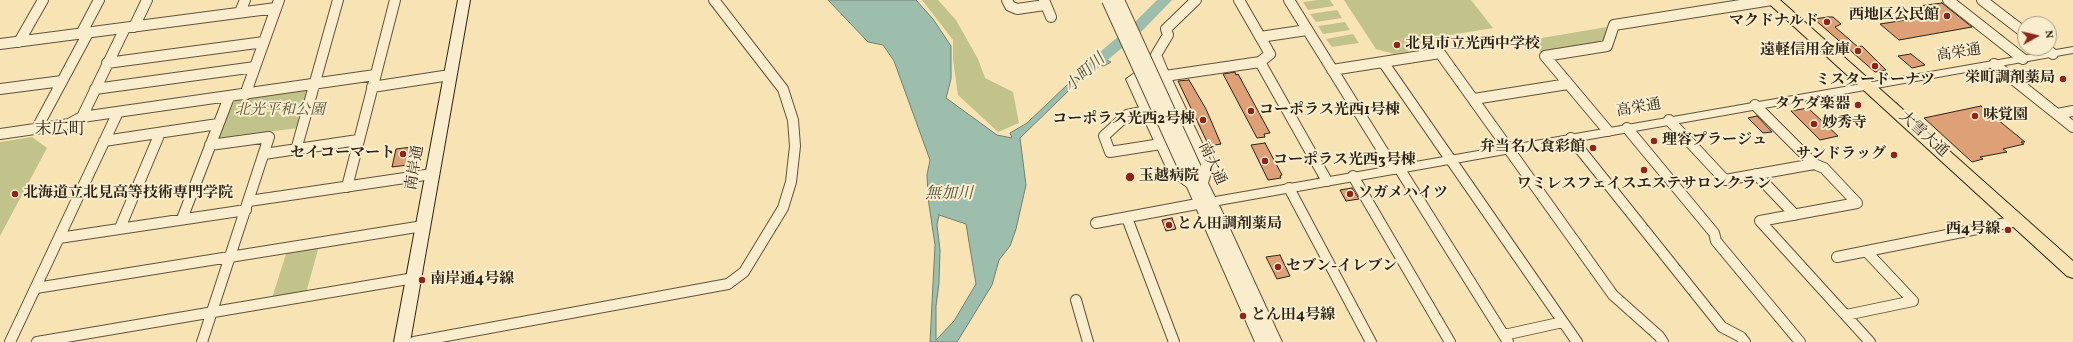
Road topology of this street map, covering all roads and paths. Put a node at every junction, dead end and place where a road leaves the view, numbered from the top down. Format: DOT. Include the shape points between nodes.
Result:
graph roads {
  1 [pos="43,0"];
  2 [pos="99,0"];
  3 [pos="147,0"];
  4 [pos="245,0"];
  5 [pos="338,0"];
  6 [pos="395,0"];
  7 [pos="464,0"];
  8 [pos="714,0"];
  9 [pos="1007,0"];
  10 [pos="1108,0"];
  11 [pos="1118,0"];
  12 [pos="1196,0"];
  13 [pos="1239,0"];
  14 [pos="1289,0"];
  15 [pos="1772,0"];
  16 [pos="1948,0"];
  17 [pos="1982,0"];
  18 [pos="1045,2"];
  19 [pos="278,4"];
  20 [pos="240,12"];
  21 [pos="1051,17"];
  22 [pos="129,27"];
  23 [pos="2017,27"];
  24 [pos="1307,30"];
  25 [pos="84,34"];
  26 [pos="1260,37"];
  27 [pos="19,42"];
  28 [pos="264,42"];
  29 [pos="0,44"];
  30 [pos="2073,50"];
  31 [pos="2057,51"];
  32 [pos="2033,56"];
  33 [pos="2023,59"];
  34 [pos="1260,62"];
  35 [pos="1383,62"];
  36 [pos="107,63"];
  37 [pos="1994,64"];
  38 [pos="255,67"];
  39 [pos="1332,70"];
  40 [pos="1164,74"];
  41 [pos="375,75"];
  42 [pos="450,75"];
  43 [pos="62,81"];
  44 [pos="1568,84"];
  45 [pos="314,85"];
  46 [pos="1867,85"];
  47 [pos="372,87"];
  48 [pos="0,89"];
  49 [pos="95,89"];
  50 [pos="245,95"];
  51 [pos="229,97"];
  52 [pos="1474,99"];
  53 [pos="1755,105"];
  54 [pos="1147,111"];
  55 [pos="2073,111"];
  56 [pos="118,112"];
  57 [pos="2057,114"];
  58 [pos="82,117"];
  59 [pos="1669,120"];
  60 [pos="218,124"];
  61 [pos="2073,127"];
  62 [pos="37,128"];
  63 [pos="1627,128"];
  64 [pos="1608,131"];
  65 [pos="160,133"];
  66 [pos="0,134"];
  67 [pos="1571,138"];
  68 [pos="358,140"];
  69 [pos="104,141"];
  70 [pos="1161,144"];
  71 [pos="210,145"];
  72 [pos="1509,149"];
  73 [pos="296,150"];
  74 [pos="264,154"];
  75 [pos="1450,159"];
  76 [pos="1814,164"];
  77 [pos="1190,168"];
  78 [pos="1397,169"];
  79 [pos="432,174"];
  80 [pos="1756,174"];
  81 [pos="1353,176"];
  82 [pos="1327,181"];
  83 [pos="1197,184"];
  84 [pos="347,187"];
  85 [pos="1289,188"];
  86 [pos="1206,203"];
  87 [pos="248,205"];
  88 [pos="1795,215"];
  89 [pos="1127,218"];
  90 [pos="182,219"];
  91 [pos="2017,221"];
  92 [pos="1096,223"];
  93 [pos="423,226"];
  94 [pos="120,228"];
  95 [pos="59,238"];
  96 [pos="1866,251"];
  97 [pos="231,256"];
  98 [pos="1837,257"];
  99 [pos="2073,271"];
  100 [pos="414,278"];
  101 [pos="36,288"];
  102 [pos="1076,300"];
  103 [pos="212,313"];
  104 [pos="1846,315"];
  105 [pos="1563,322"];
  106 [pos="1506,338"];
  107 [pos="10,342"];
  108 [pos="37,342"];
  109 [pos="202,342"];
  110 [pos="402,342"];
  111 [pos="414,342"];
  112 [pos="1088,342"];
  113 [pos="1174,342"];
  114 [pos="1270,342"];
  115 [pos="1371,342"];
  116 [pos="1450,342"];
  117 [pos="1577,342"];
  118 [pos="1663,342"];
  119 [pos="1745,342"];
  120 [pos="1800,342"];
  121 [pos="1870,342"];
  1 -- 27 [label="street"];
  2 -- 25 [label="street"];
  3 -- 22 [label="street"];
  4 -- 20 [label="street"];
  5 -- 45 [label="street"];
  6 -- 41 [label="street"];
  7 -- 42 [label="main road, 南岸通"];
  8 -- 111 [label="street" via="783,89 793,120 795,146 783,208 744,272 728,284"];
  9 -- 18 [label="street" via="1010,6 1017,9"];
  10 -- 77 [label="street, 南大通, bridge"];
  11 -- 77 [label="street, 南大通, bridge"];
  12 -- 40 [label="street" via="1166,29 1168,35 1156,55"];
  13 -- 26 [label="street"];
  14 -- 24 [label="street"];
  15 -- 44 [label="street" via="1614,26 1607,46 1545,56"];
  15 -- 46 [label="highway, 大雪大通"];
  16 -- 33 [label="street"];
  17 -- 23 [label="street"];
  18 -- 21 [label="street"];
  19 -- 20 [label="street"];
  19 -- 28 [label="street"];
  20 -- 22 [label="street"];
  22 -- 25 [label="street"];
  22 -- 36 [label="street"];
  24 -- 26 [label="street"];
  24 -- 39 [label="street"];
  25 -- 27 [label="street"];
  25 -- 43 [label="street"];
  26 -- 34 [label="street" via="1270,54"];
  27 -- 29 [label="street"];
  28 -- 36 [label="street"];
  28 -- 38 [label="street"];
  30 -- 31 [label="street, 高栄通"];
  32 -- 33 [label="street, 高栄通"];
  33 -- 37 [label="street, 高栄通"];
  34 -- 40 [label="street"];
  34 -- 82 [label="street"];
  35 -- 39 [label="street"];
  35 -- 52 [label="street" via="1440,53"];
  35 -- 75 [label="street"];
  36 -- 49 [label="street"];
  37 -- 46 [label="street, 高栄通"];
  37 -- 57 [label="street"];
  38 -- 49 [label="street"];
  38 -- 50 [label="street"];
  39 -- 78 [label="street"];
  40 -- 54 [label="street" via="1136,76 1132,79"];
  40 -- 83 [label="street" via="1207,166"];
  41 -- 45 [label="street"];
  41 -- 47 [label="street"];
  42 -- 47 [label="street"];
  42 -- 79 [label="main road, 南岸通"];
  43 -- 48 [label="street"];
  43 -- 62 [label="street"];
  44 -- 52 [label="street"];
  44 -- 64 [label="street"];
  45 -- 50 [label="street"];
  45 -- 73 [label="street"];
  46 -- 53 [label="street, 高栄通"];
  46 -- 91 [label="highway, 大雪大通"];
  47 -- 68 [label="street"];
  49 -- 58 [label="street"];
  50 -- 51 [label="street"];
  51 -- 56 [label="street"];
  51 -- 60 [label="street"];
  52 -- 72 [label="street"];
  53 -- 59 [label="street, 高栄通"];
  53 -- 76 [label="street"];
  54 -- 70 [label="street"];
  54 -- 70 [label="street" via="1127,115 1104,136 1110,152"];
  55 -- 57 [label="street"];
  56 -- 58 [label="street"];
  56 -- 69 [label="street"];
  57 -- 61 [label="street"];
  58 -- 62 [label="street" via="69,124"];
  59 -- 63 [label="street, 高栄通"];
  59 -- 80 [label="street" via="1725,180"];
  60 -- 65 [label="street"];
  60 -- 71 [label="street"];
  62 -- 66 [label="street"];
  63 -- 64 [label="street, 高栄通"];
  63 -- 120 [label="street" via="1714,232 1716,241"];
  64 -- 67 [label="street, 高栄通"];
  65 -- 69 [label="street"];
  65 -- 94 [label="street"];
  67 -- 72 [label="street, 高栄通"];
  67 -- 119 [label="street" via="1722,327 1741,337"];
  68 -- 73 [label="street"];
  68 -- 84 [label="street"];
  69 -- 95 [label="street"];
  70 -- 83 [label="street" via="1175,174"];
  71 -- 74 [label="street" via="269,137"];
  71 -- 90 [label="street"];
  72 -- 75 [label="street, 高栄通"];
  72 -- 118 [label="street" via="1613,295"];
  73 -- 74 [label="street"];
  74 -- 87 [label="street"];
  75 -- 78 [label="street, 高栄通"];
  75 -- 105 [label="street"];
  76 -- 80 [label="street"];
  76 -- 88 [label="street" via="1824,168 1858,203"];
  77 -- 83 [label="street, 南大通"];
  78 -- 81 [label="street, 高栄通"];
  78 -- 106 [label="street"];
  79 -- 84 [label="street"];
  79 -- 93 [label="main road, 南岸通"];
  80 -- 88 [label="street"];
  81 -- 82 [label="street, 高栄通"];
  81 -- 116 [label="street"];
  82 -- 85 [label="street, 高栄通"];
  83 -- 86 [label="street, 南大通"];
  84 -- 87 [label="street"];
  85 -- 86 [label="street, 高栄通"];
  85 -- 115 [label="street"];
  86 -- 89 [label="street"];
  86 -- 114 [label="street, 南大通"];
  87 -- 90 [label="street"];
  87 -- 97 [label="street"];
  88 -- 104 [label="street" via="1760,221"];
  89 -- 92 [label="street"];
  89 -- 113 [label="street"];
  90 -- 94 [label="street"];
  91 -- 96 [label="street"];
  91 -- 99 [label="highway, 大雪大通"];
  93 -- 97 [label="street"];
  93 -- 100 [label="main road, 南岸通"];
  94 -- 95 [label="street"];
  95 -- 101 [label="street"];
  96 -- 98 [label="street"];
  96 -- 104 [label="street" via="1913,301"];
  97 -- 101 [label="street"];
  97 -- 103 [label="street"];
  100 -- 103 [label="street"];
  100 -- 110 [label="main road, 南岸通"];
  101 -- 107 [label="street"];
  102 -- 112 [label="street"];
  103 -- 108 [label="street"];
  103 -- 109 [label="street"];
  104 -- 121 [label="street"];
  105 -- 106 [label="street"];
  105 -- 117 [label="street"];
}
